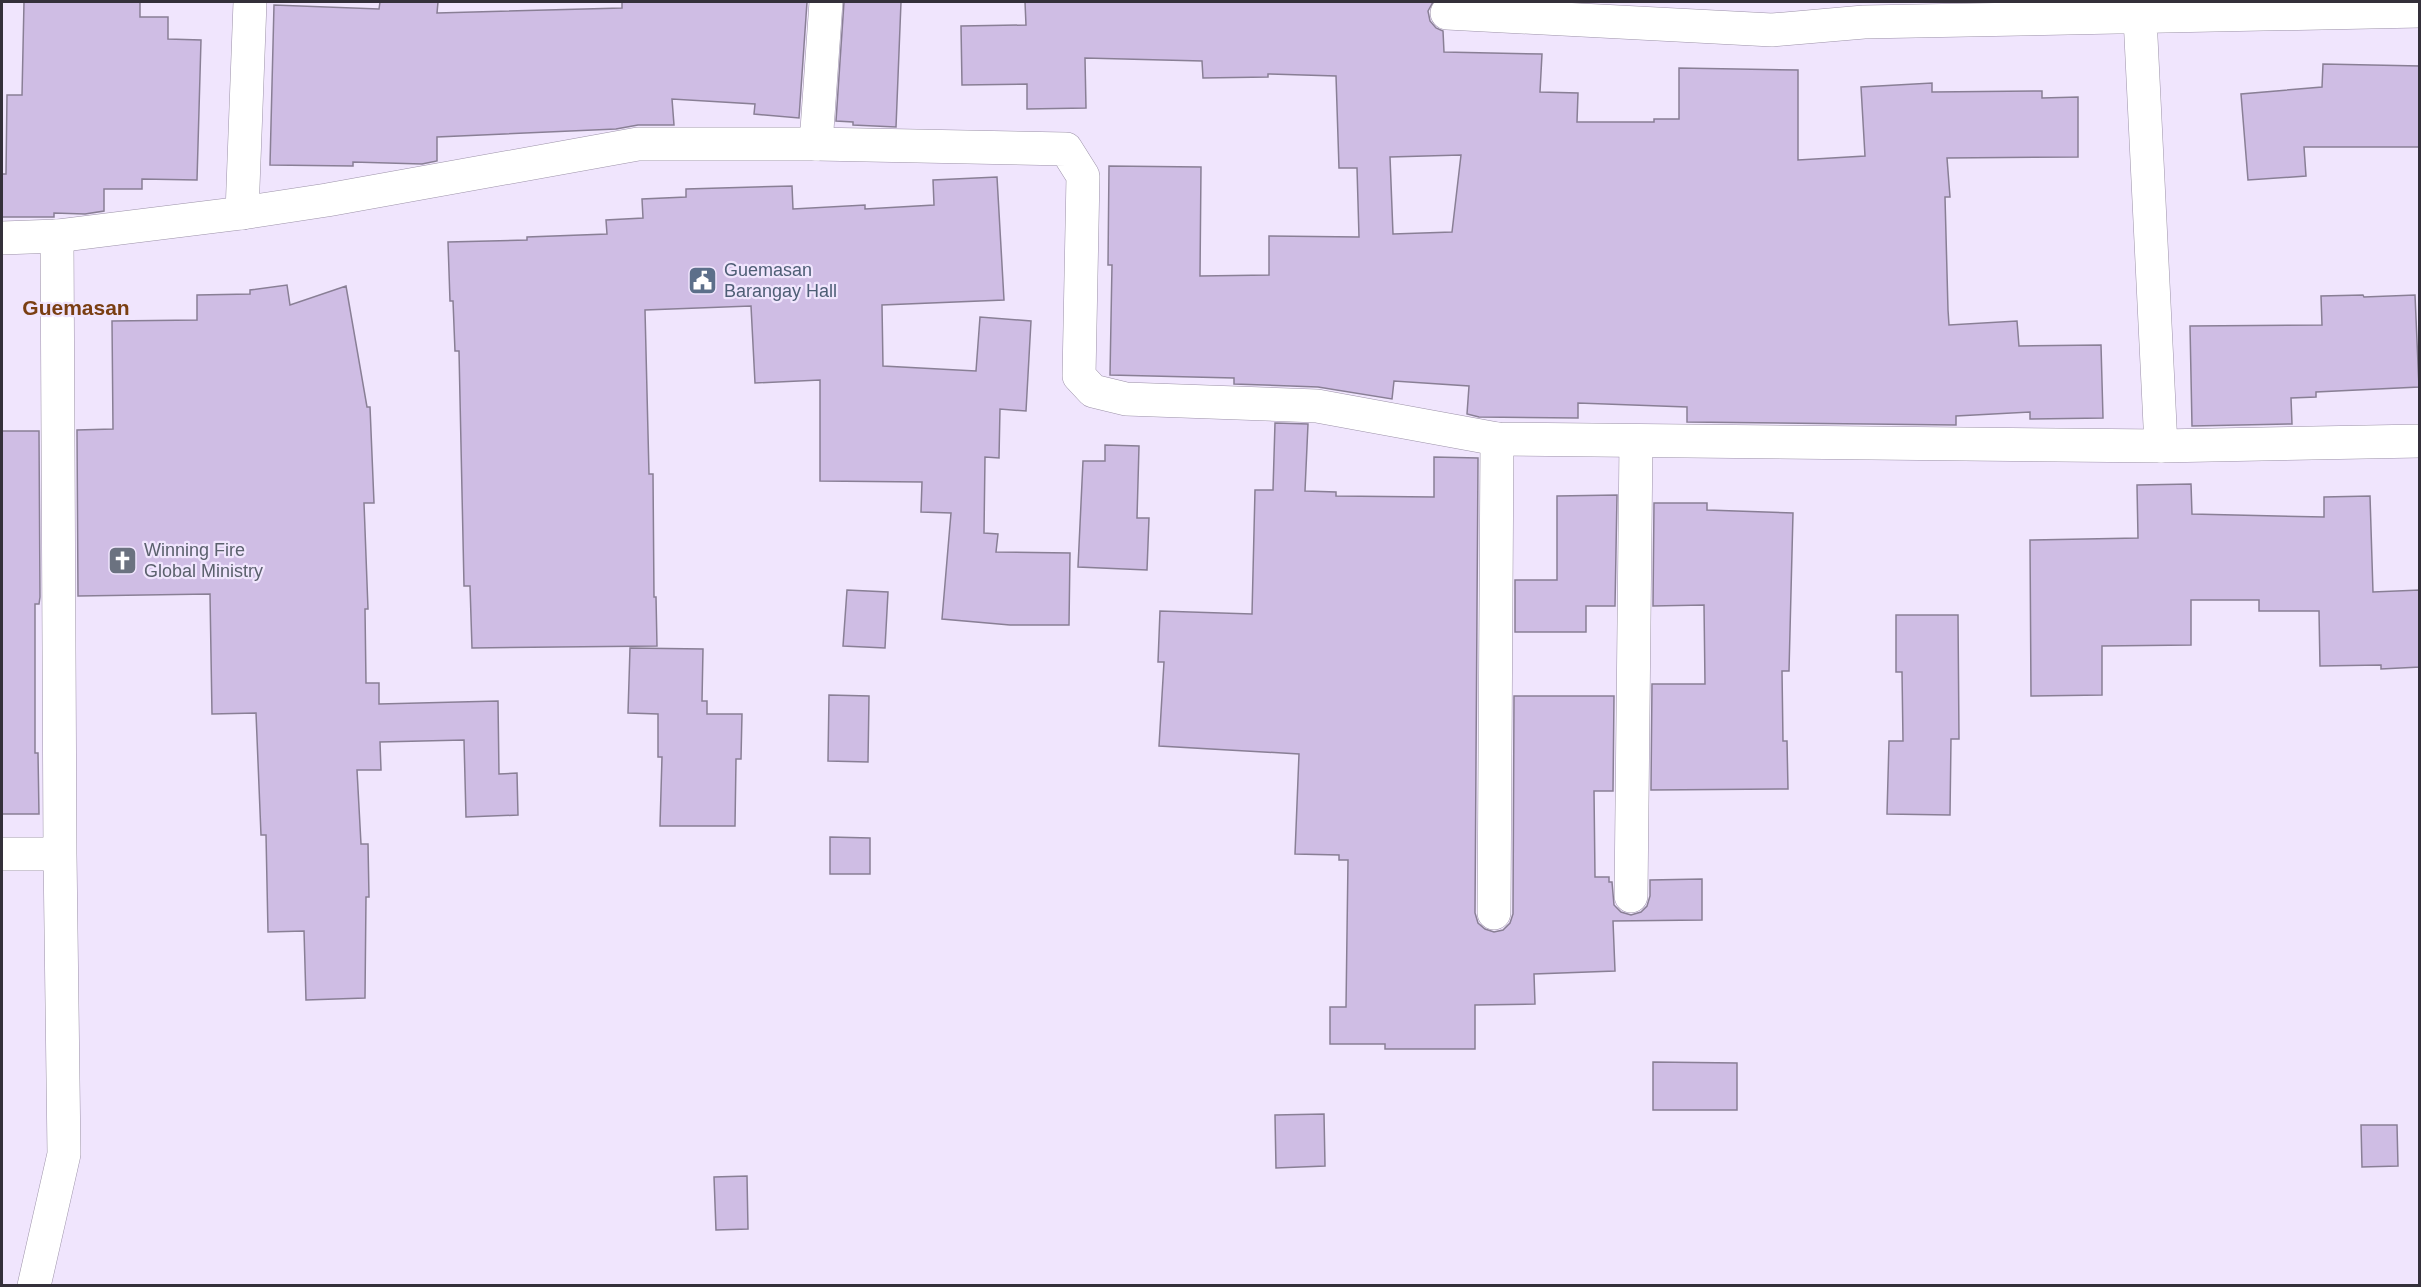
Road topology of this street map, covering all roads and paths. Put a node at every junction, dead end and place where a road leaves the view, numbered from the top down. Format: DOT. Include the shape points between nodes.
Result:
graph roads {
  1 [pos="250,2"];
  2 [pos="826,2"];
  3 [pos="2420,10"];
  4 [pos="1864,11"];
  5 [pos="1447,14"];
  6 [pos="2140,17"];
  7 [pos="816,144"];
  8 [pos="242,213"];
  9 [pos="57,237"];
  10 [pos="2,238"];
  11 [pos="1497,439"];
  12 [pos="1636,441"];
  13 [pos="2420,441"];
  14 [pos="2161,446"];
  15 [pos="2,854"];
  16 [pos="60,854"];
  17 [pos="1631,896"];
  18 [pos="1494,913"];
  19 [pos="34,1286"];
  1 -- 8 [label="street"];
  2 -- 7 [label="street"];
  3 -- 6 [label="street"];
  4 -- 5 [label="street" via="1772,30"];
  4 -- 6 [label="street"];
  6 -- 14 [label="street"];
  7 -- 8 [label="street" via="638,144"];
  7 -- 11 [label="street" via="1066,149 1083,176 1079,376 1093,391 1126,399 1317,406"];
  8 -- 9 [label="street"];
  9 -- 10 [label="street"];
  9 -- 16 [label="street"];
  11 -- 12 [label="street"];
  11 -- 18 [label="street"];
  12 -- 14 [label="street"];
  12 -- 17 [label="street"];
  13 -- 14 [label="street"];
  15 -- 16 [label="street"];
  16 -- 19 [label="street" via="64,1154"];
}
